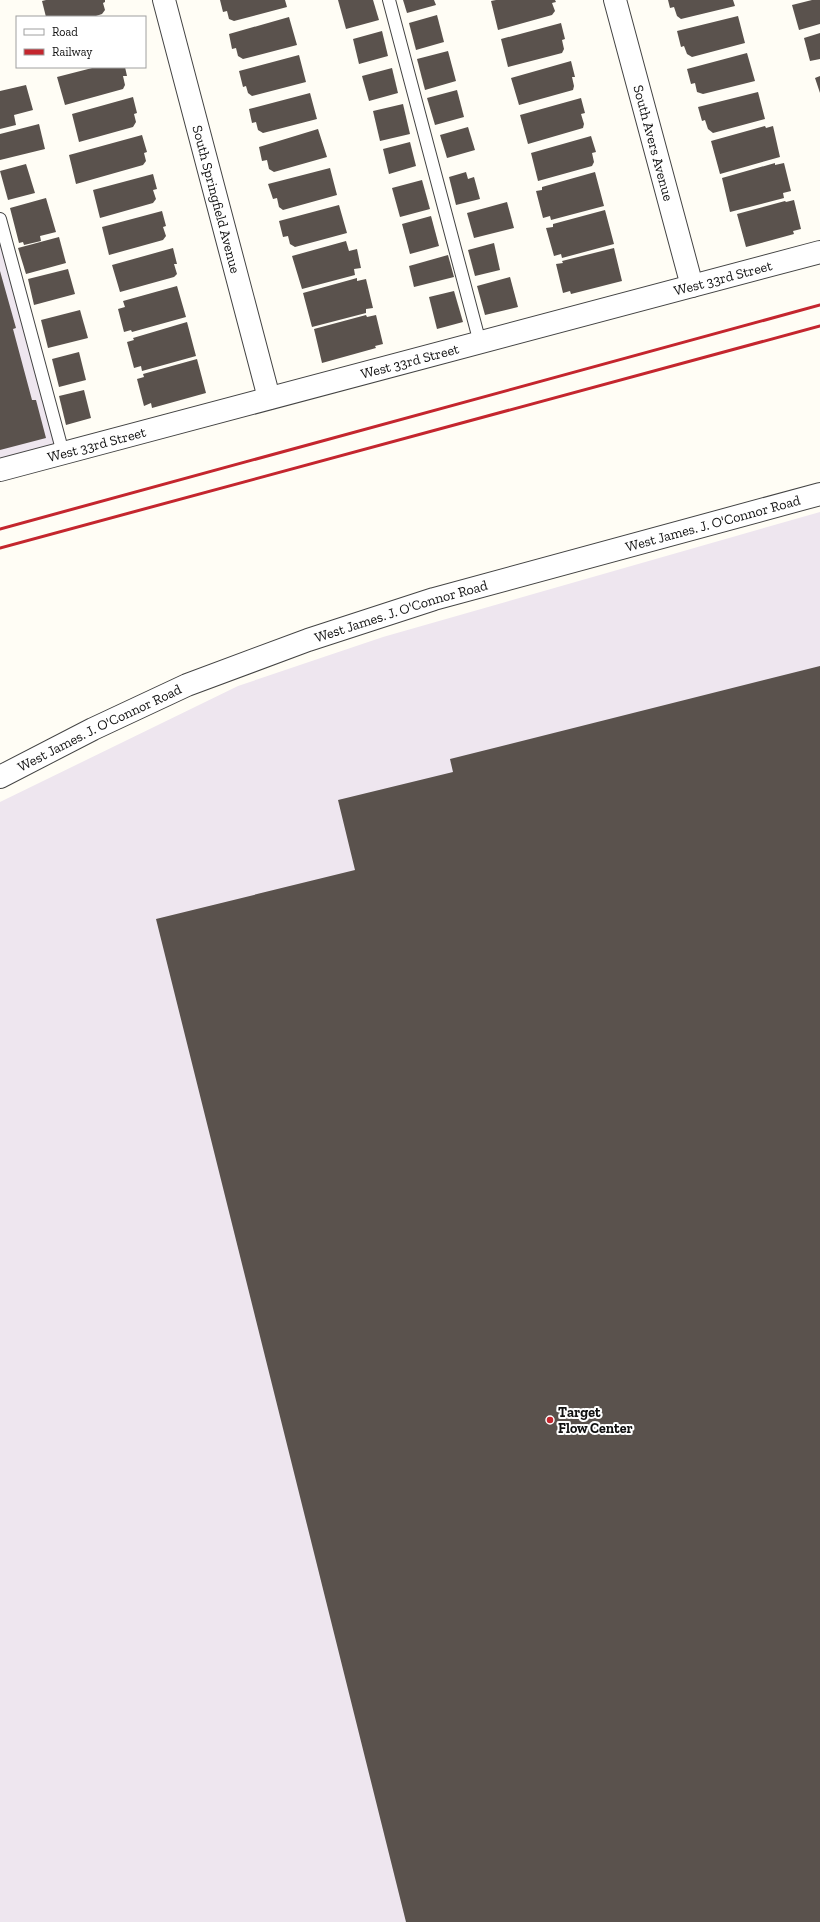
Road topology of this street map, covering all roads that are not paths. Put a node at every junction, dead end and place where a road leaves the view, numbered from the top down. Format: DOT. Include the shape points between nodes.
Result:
graph roads {
  1 [pos="164,0"];
  2 [pos="389,0"];
  3 [pos="615,0"];
  4 [pos="0,219"];
  5 [pos="820,252"];
  6 [pos="692,286"];
  7 [pos="480,343"];
  8 [pos="270,398"];
  9 [pos="63,453"];
  10 [pos="0,470"];
  11 [pos="820,494"];
  12 [pos="0,777"];
  1 -- 8 [label="street, South Springfield Avenue"];
  2 -- 7 [label="lane"];
  3 -- 6 [label="street, South Avers Avenue"];
  4 -- 9 [label="lane"];
  5 -- 6 [label="street, West 33rd Street"];
  6 -- 7 [label="street, West 33rd Street"];
  7 -- 8 [label="street, West 33rd Street"];
  8 -- 9 [label="street, West 33rd Street"];
  9 -- 10 [label="street, West 33rd Street"];
  11 -- 12 [label="street, West James. J. O'Connor Road" via="434,599 308,640 187,685"];
}
